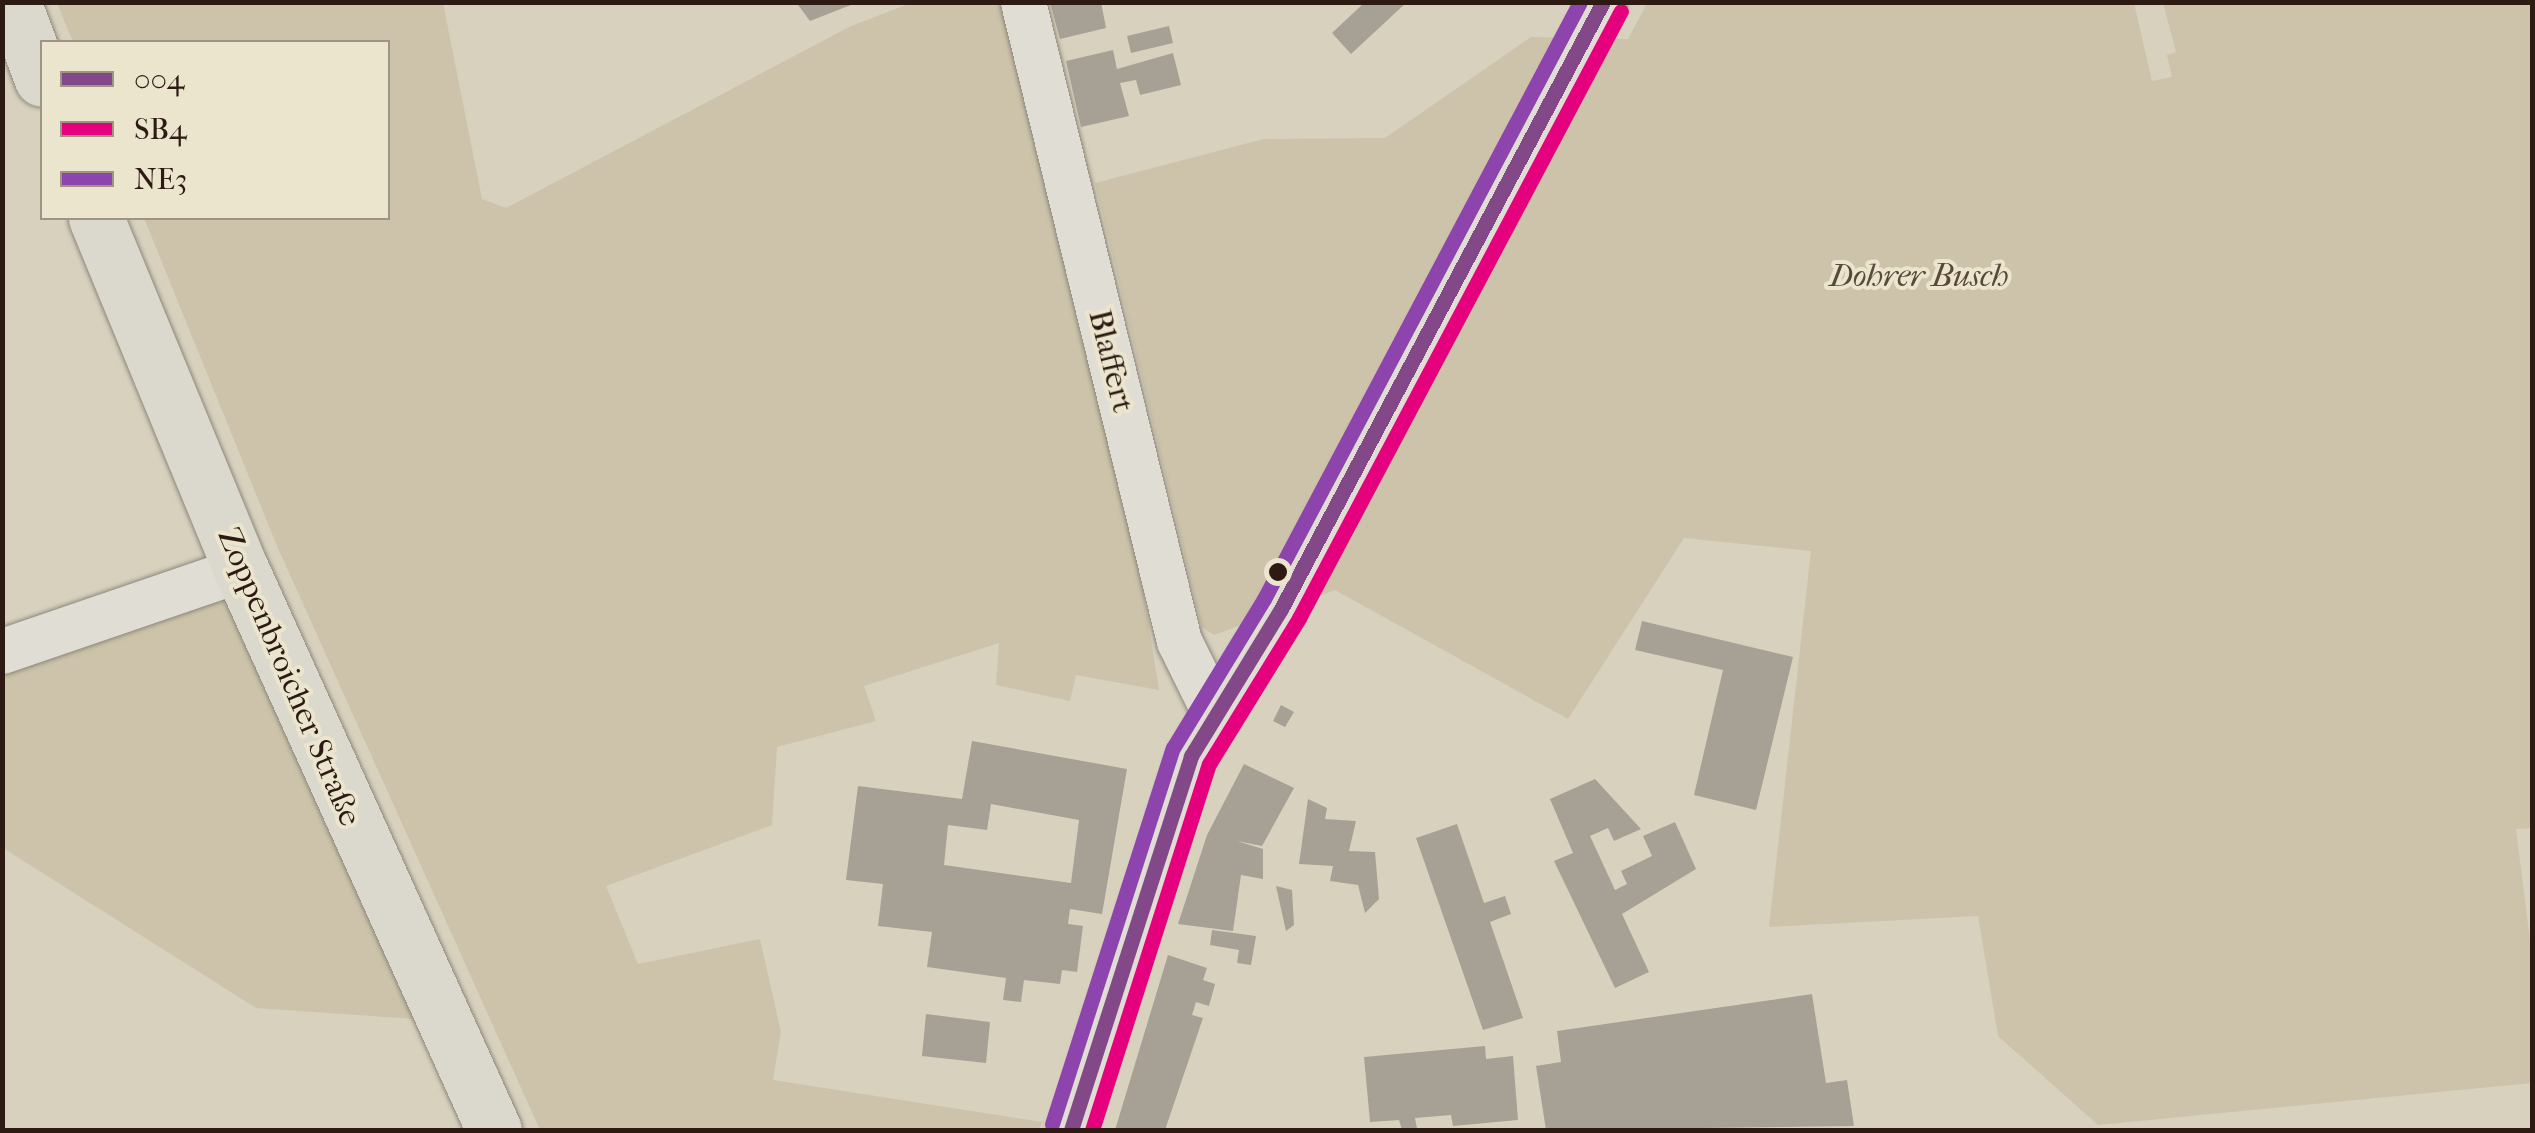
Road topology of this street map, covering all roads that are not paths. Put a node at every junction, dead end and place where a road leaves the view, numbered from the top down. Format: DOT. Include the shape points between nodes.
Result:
graph roads {
  1 [pos="13,2"];
  2 [pos="1023,2"];
  3 [pos="1603,2"];
  4 [pos="40,75"];
  5 [pos="97,220"];
  6 [pos="240,568"];
  7 [pos="2,651"];
  8 [pos="1215,714"];
  9 [pos="494,1130"];
  10 [pos="1071,1130"];
  1 -- 4 [label="main road"];
  2 -- 8 [label="street, Blaffert" via="1179,641"];
  3 -- 8 [label="street" via="1281,609"];
  5 -- 6 [label="main road, Zoppenbroicher Straße"];
  6 -- 7 [label="street"];
  6 -- 9 [label="main road, Zoppenbroicher Straße"];
  8 -- 10 [label="street" via="1174,793"];
}
